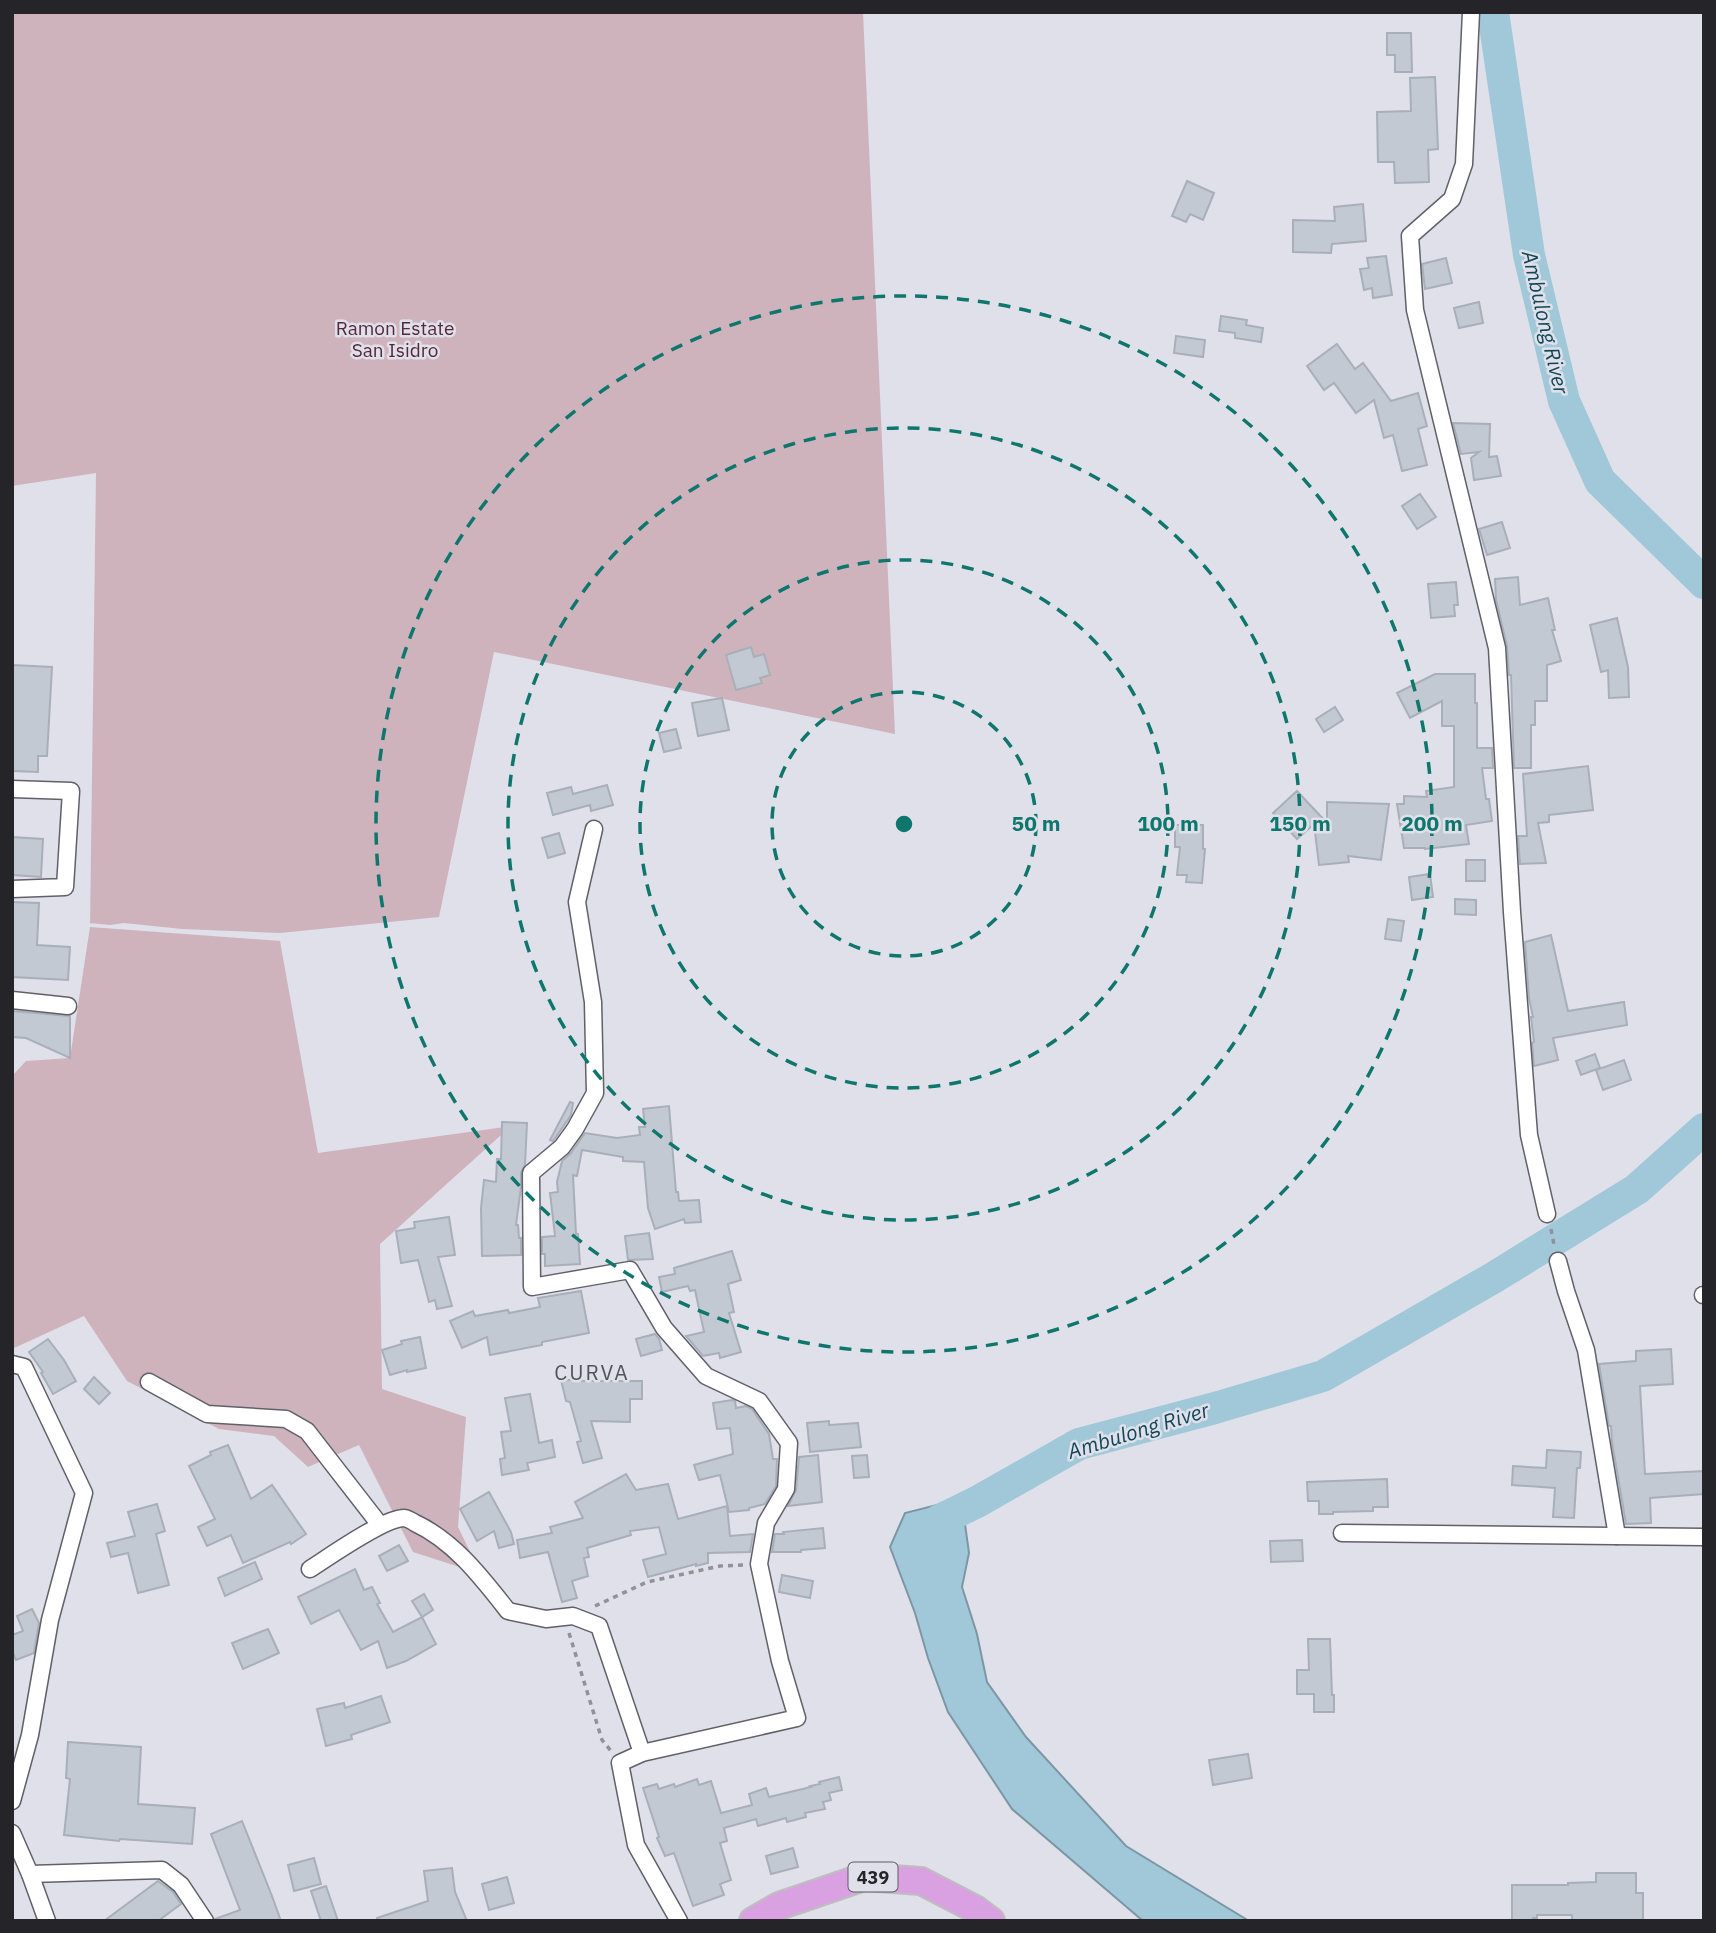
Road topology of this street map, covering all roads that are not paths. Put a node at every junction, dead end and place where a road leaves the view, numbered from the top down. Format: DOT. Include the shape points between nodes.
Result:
graph roads {
  1 [pos="1471,12"];
  2 [pos="12,789"];
  3 [pos="594,829"];
  4 [pos="12,889"];
  5 [pos="12,1000"];
  6 [pos="68,1006"];
  7 [pos="1547,1214"];
  8 [pos="1558,1261"];
  9 [pos="12,1364"];
  10 [pos="149,1382"];
  11 [pos="380,1525"];
  12 [pos="1342,1533"];
  13 [pos="1617,1536"];
  14 [pos="1704,1537"];
  15 [pos="310,1569"];
  16 [pos="642,1753"];
  17 [pos="12,1801"];
  18 [pos="12,1833"];
  19 [pos="30,1874"];
  20 [pos="47,1921"];
  21 [pos="205,1921"];
  22 [pos="679,1921"];
  23 [pos="753,1921"];
  24 [pos="991,1921"];
  1 -- 7 [label="street" via="1464,164 1452,199 1410,236 1415,310 1497,648 1529,1135"];
  2 -- 4 [label="street" via="71,791 65,887"];
  3 -- 16 [label="street" via="577,902 593,1002 595,1093 562,1147 531,1173 531,1286 630,1270 664,1328 706,1376 759,1401 789,1443 786,1489 766,1523 760,1564 797,1718"];
  5 -- 6 [label="street"];
  8 -- 13 [label="street" via="1586,1350"];
  9 -- 17 [label="street" via="24,1367 84,1493 50,1620 30,1735"];
  10 -- 11 [label="street" via="207,1414 286,1419 307,1430"];
  11 -- 15 [label="street"];
  11 -- 16 [label="street" via="405,1518 428,1529 447,1542 508,1611 546,1619 573,1616 599,1626"];
  12 -- 13 [label="street"];
  13 -- 14 [label="street"];
  16 -- 22 [label="street" via="620,1763 636,1845"];
  18 -- 19 [label="street"];
  19 -- 20 [label="street"];
  19 -- 21 [label="street" via="162,1870 181,1885"];
  23 -- 24 [label="main road, 439" via="779,1906 864,1877 921,1881"];
}
